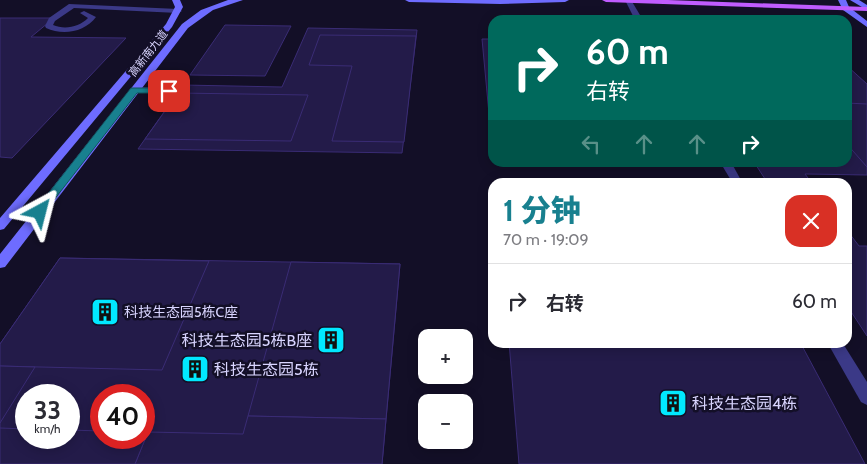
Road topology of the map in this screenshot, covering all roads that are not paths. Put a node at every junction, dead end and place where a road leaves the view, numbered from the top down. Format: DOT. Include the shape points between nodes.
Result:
graph roads {
  1 [pos="176,0"];
  2 [pos="239,0"];
  3 [pos="409,0"];
  4 [pos="565,0"];
  5 [pos="606,0"];
  6 [pos="842,0"];
  7 [pos="854,0"];
  8 [pos="628,1"];
  9 [pos="846,8"];
  10 [pos="867,9"];
  11 [pos="178,11"];
  12 [pos="84,13"];
  13 [pos="636,15"];
  14 [pos="867,25"];
  15 [pos="134,90"];
  16 [pos="169,91"];
  17 [pos="728,167"];
  18 [pos="735,178"];
  19 [pos="0,226"];
  20 [pos="0,263"];
  21 [pos="838,348"];
  22 [pos="867,397"];
  1 -- 11 [label="street"];
  2 -- 15 [label="street, 高新南九道" via="216,6 192,19"];
  3 -- 4 [label="street"];
  5 -- 8 [label="main road"];
  6 -- 9 [label="street"];
  7 -- 10 [label="street"];
  8 -- 9 [label="main road"];
  8 -- 13 [label="street"];
  9 -- 10 [label="main road"];
  9 -- 14 [label="street"];
  11 -- 12 [label="street" via="72,6 52,20 49,26 63,30 84,25 92,17"];
  11 -- 19 [label="street, 高新南九道"];
  15 -- 16 [label="street"];
  15 -- 20 [label="street, 高新南九道"];
  17 -- 18 [label="street"];
  21 -- 22 [label="street"];
}
